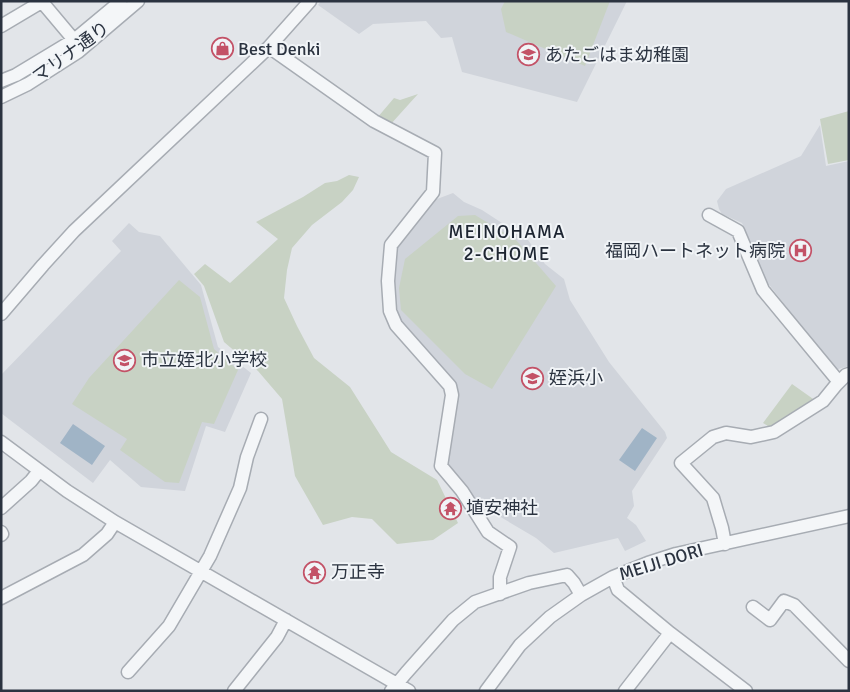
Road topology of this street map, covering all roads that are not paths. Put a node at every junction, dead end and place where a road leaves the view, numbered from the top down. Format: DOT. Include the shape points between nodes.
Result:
graph roads {
  1 [pos="121,1"];
  2 [pos="138,1"];
  3 [pos="310,1"];
  4 [pos="43,2"];
  5 [pos="1,26"];
  6 [pos="76,46"];
  7 [pos="268,47"];
  8 [pos="1,81"];
  9 [pos="1,98"];
  10 [pos="710,215"];
  11 [pos="1,314"];
  12 [pos="844,378"];
  13 [pos="261,419"];
  14 [pos="1,442"];
  15 [pos="39,471"];
  16 [pos="1,508"];
  17 [pos="849,516"];
  18 [pos="115,522"];
  19 [pos="725,544"];
  20 [pos="201,571"];
  21 [pos="612,577"];
  22 [pos="500,594"];
  23 [pos="582,595"];
  24 [pos="1,598"];
  25 [pos="753,608"];
  26 [pos="286,620"];
  27 [pos="670,633"];
  28 [pos="849,661"];
  29 [pos="128,672"];
  30 [pos="394,687"];
  31 [pos="743,690"];
  32 [pos="234,691"];
  33 [pos="409,691"];
  34 [pos="486,691"];
  35 [pos="624,691"];
  1 -- 6 [label="street, マリナ通り"];
  2 -- 6 [label="street, マリナ通り"];
  3 -- 7 [label="street"];
  4 -- 5 [label="street"];
  4 -- 6 [label="street"];
  6 -- 8 [label="street, マリナ通り"];
  6 -- 9 [label="street, マリナ通り" via="28,84"];
  7 -- 11 [label="street" via="74,231"];
  7 -- 22 [label="street" via="374,121 435,153 433,192 391,245 390,311 396,324 450,386 452,395 441,466 462,491 488,532 510,548 500,577"];
  10 -- 12 [label="street" via="738,231 763,290"];
  12 -- 19 [label="street" via="823,401 774,432 751,437 726,433 714,437 681,463 713,498"];
  13 -- 20 [label="street" via="240,488"];
  14 -- 15 [label="street"];
  15 -- 16 [label="street"];
  15 -- 18 [label="street"];
  17 -- 19 [label="street, MEIJI DORI"];
  18 -- 20 [label="street"];
  18 -- 24 [label="street" via="107,534 83,555"];
  19 -- 21 [label="street, MEIJI DORI" via="676,554"];
  20 -- 26 [label="street"];
  20 -- 29 [label="street" via="169,626"];
  21 -- 23 [label="street, MEIJI DORI"];
  21 -- 27 [label="street" via="618,590"];
  22 -- 23 [label="street" via="567,575"];
  22 -- 30 [label="street" via="475,602 453,620"];
  23 -- 34 [label="street, MEIJI DORI" via="550,617 520,645"];
  25 -- 28 [label="street" via="770,620 784,601 794,605"];
  26 -- 30 [label="street"];
  26 -- 32 [label="street" via="277,637"];
  27 -- 31 [label="street"];
  27 -- 35 [label="street"];
  30 -- 33 [label="street"];
}
